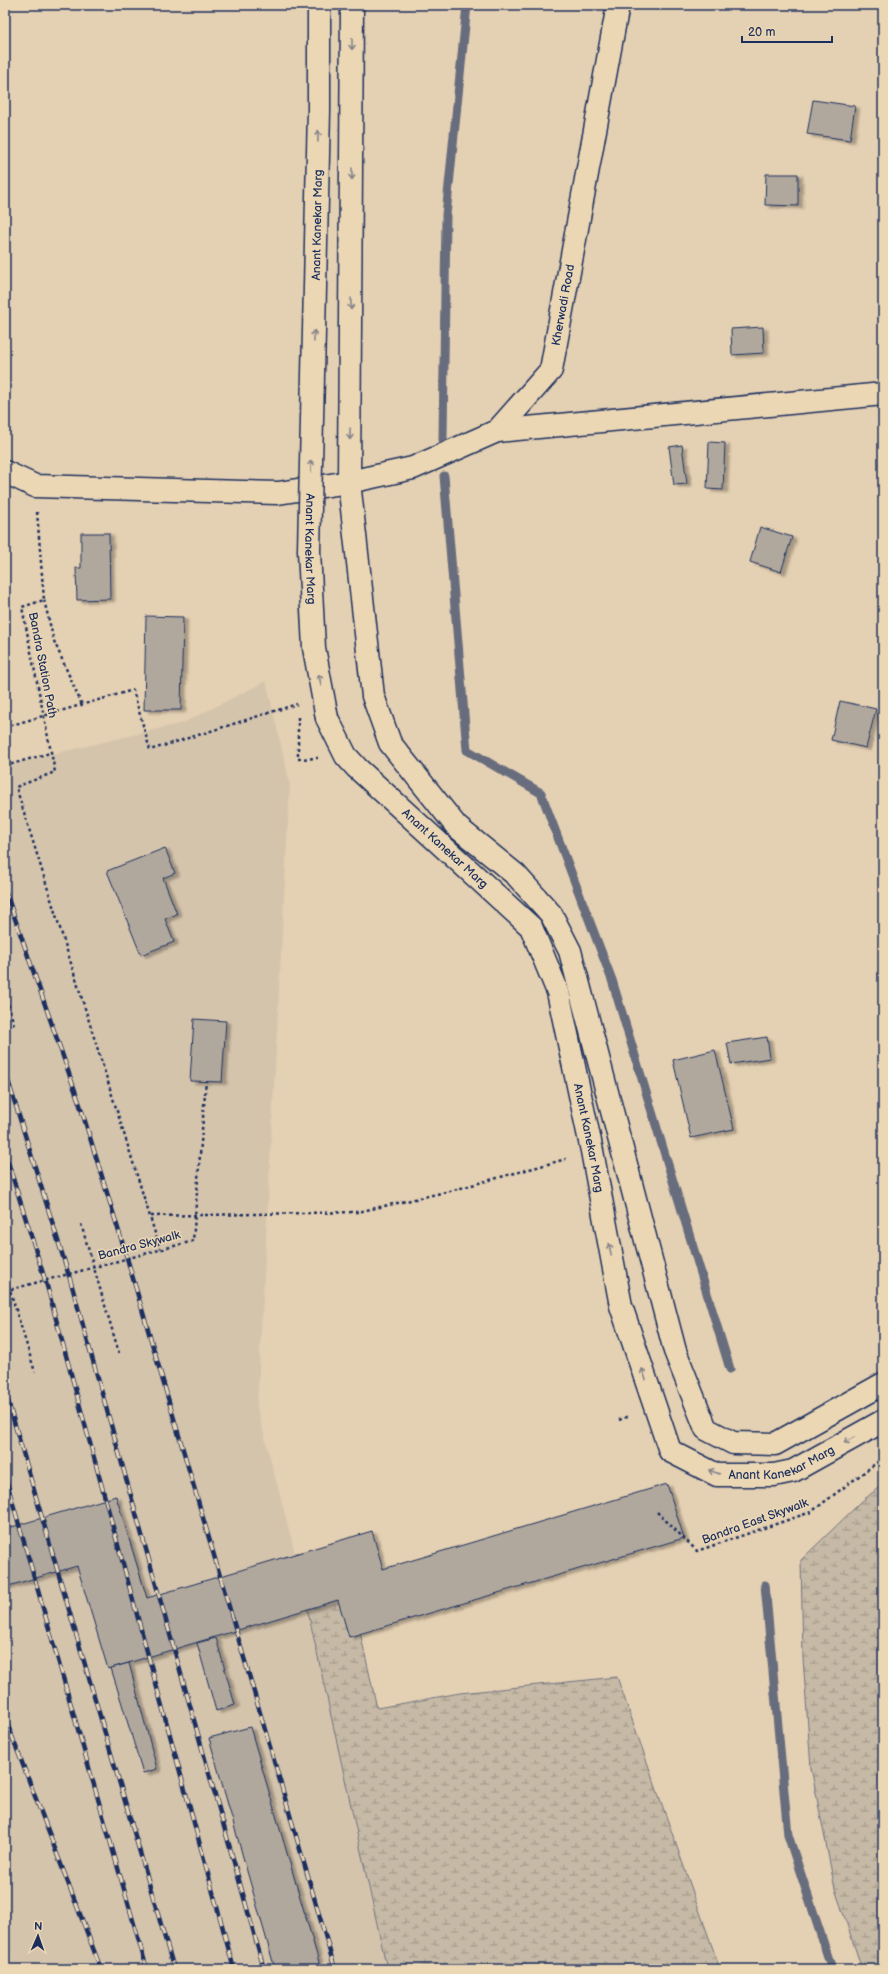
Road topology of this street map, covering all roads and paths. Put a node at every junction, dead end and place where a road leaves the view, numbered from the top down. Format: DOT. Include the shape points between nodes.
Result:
graph roads {
  1 [pos="319,5"];
  2 [pos="352,5"];
  3 [pos="618,5"];
  4 [pos="883,394"];
  5 [pos="497,431"];
  6 [pos="5,472"];
  7 [pos="349,482"];
  8 [pos="35,486"];
  9 [pos="44,600"];
  10 [pos="297,704"];
  11 [pos="82,705"];
  12 [pos="5,727"];
  13 [pos="50,753"];
  14 [pos="6,766"];
  15 [pos="5,993"];
  16 [pos="14,1025"];
  17 [pos="206,1081"];
  18 [pos="554,1162"];
  19 [pos="151,1216"];
  20 [pos="195,1216"];
  21 [pos="81,1224"];
  22 [pos="160,1249"];
  23 [pos="94,1267"];
  24 [pos="5,1274"];
  25 [pos="10,1290"];
  26 [pos="5,1291"];
  27 [pos="119,1353"];
  28 [pos="34,1372"];
  29 [pos="883,1384"];
  30 [pos="883,1421"];
  31 [pos="883,1458"];
  32 [pos="657,1512"];
  30 -- 1 [label="street, Anant Kanekar Marg, one-way, bridge" via="793,1471 774,1475 717,1475 670,1451 621,1306 592,1151 558,992 531,928 357,768 346,756 327,718 314,648 309,551"];
  2 -- 7 [label="street, Anant Kanekar Marg, one-way"];
  3 -- 5 [label="street, Kherwadi Road" via="551,370"];
  4 -- 5 [label="street"];
  5 -- 7 [label="street, Kherwadi Road" via="414,468"];
  6 -- 8 [label="street"];
  7 -- 8 [label="street, Kherwadi Road" via="278,493"];
  7 -- 29 [label="street, Anant Kanekar Marg" via="373,696 390,743 457,828 516,876 551,914 570,951 675,1351 706,1429 733,1443 775,1444"];
  8 -- 9 [label="path, Bandra Station Path"];
  9 -- 11 [label="path" via="54,642"];
  9 -- 13 [label="path, Bandra Station Path" via="22,607"];
  10 -- 11 [label="path, bridge" via="150,750 133,690"];
  11 -- 12 [label="path, bridge"];
  13 -- 14 [label="path"];
  13 -- 19 [label="path, Bandra Station Path" via="55,772 16,787"];
  15 -- 16 [label="path"];
  17 -- 20 [label="path, Bandra Skywalk, bridge"];
  18 -- 20 [label="path" via="358,1212"];
  19 -- 20 [label="path"];
  19 -- 22 [label="path"];
  20 -- 22 [label="path, Bandra Skywalk, bridge" via="193,1240"];
  21 -- 23 [label="path"];
  22 -- 23 [label="path, Bandra Skywalk, bridge"];
  23 -- 25 [label="path, Bandra Skywalk, bridge"];
  23 -- 27 [label="path"];
  24 -- 25 [label="path"];
  25 -- 26 [label="path, Bandra Skywalk, bridge"];
  25 -- 28 [label="path"];
  31 -- 32 [label="path, Bandra East Skywalk" via="811,1512 697,1552"];
}
